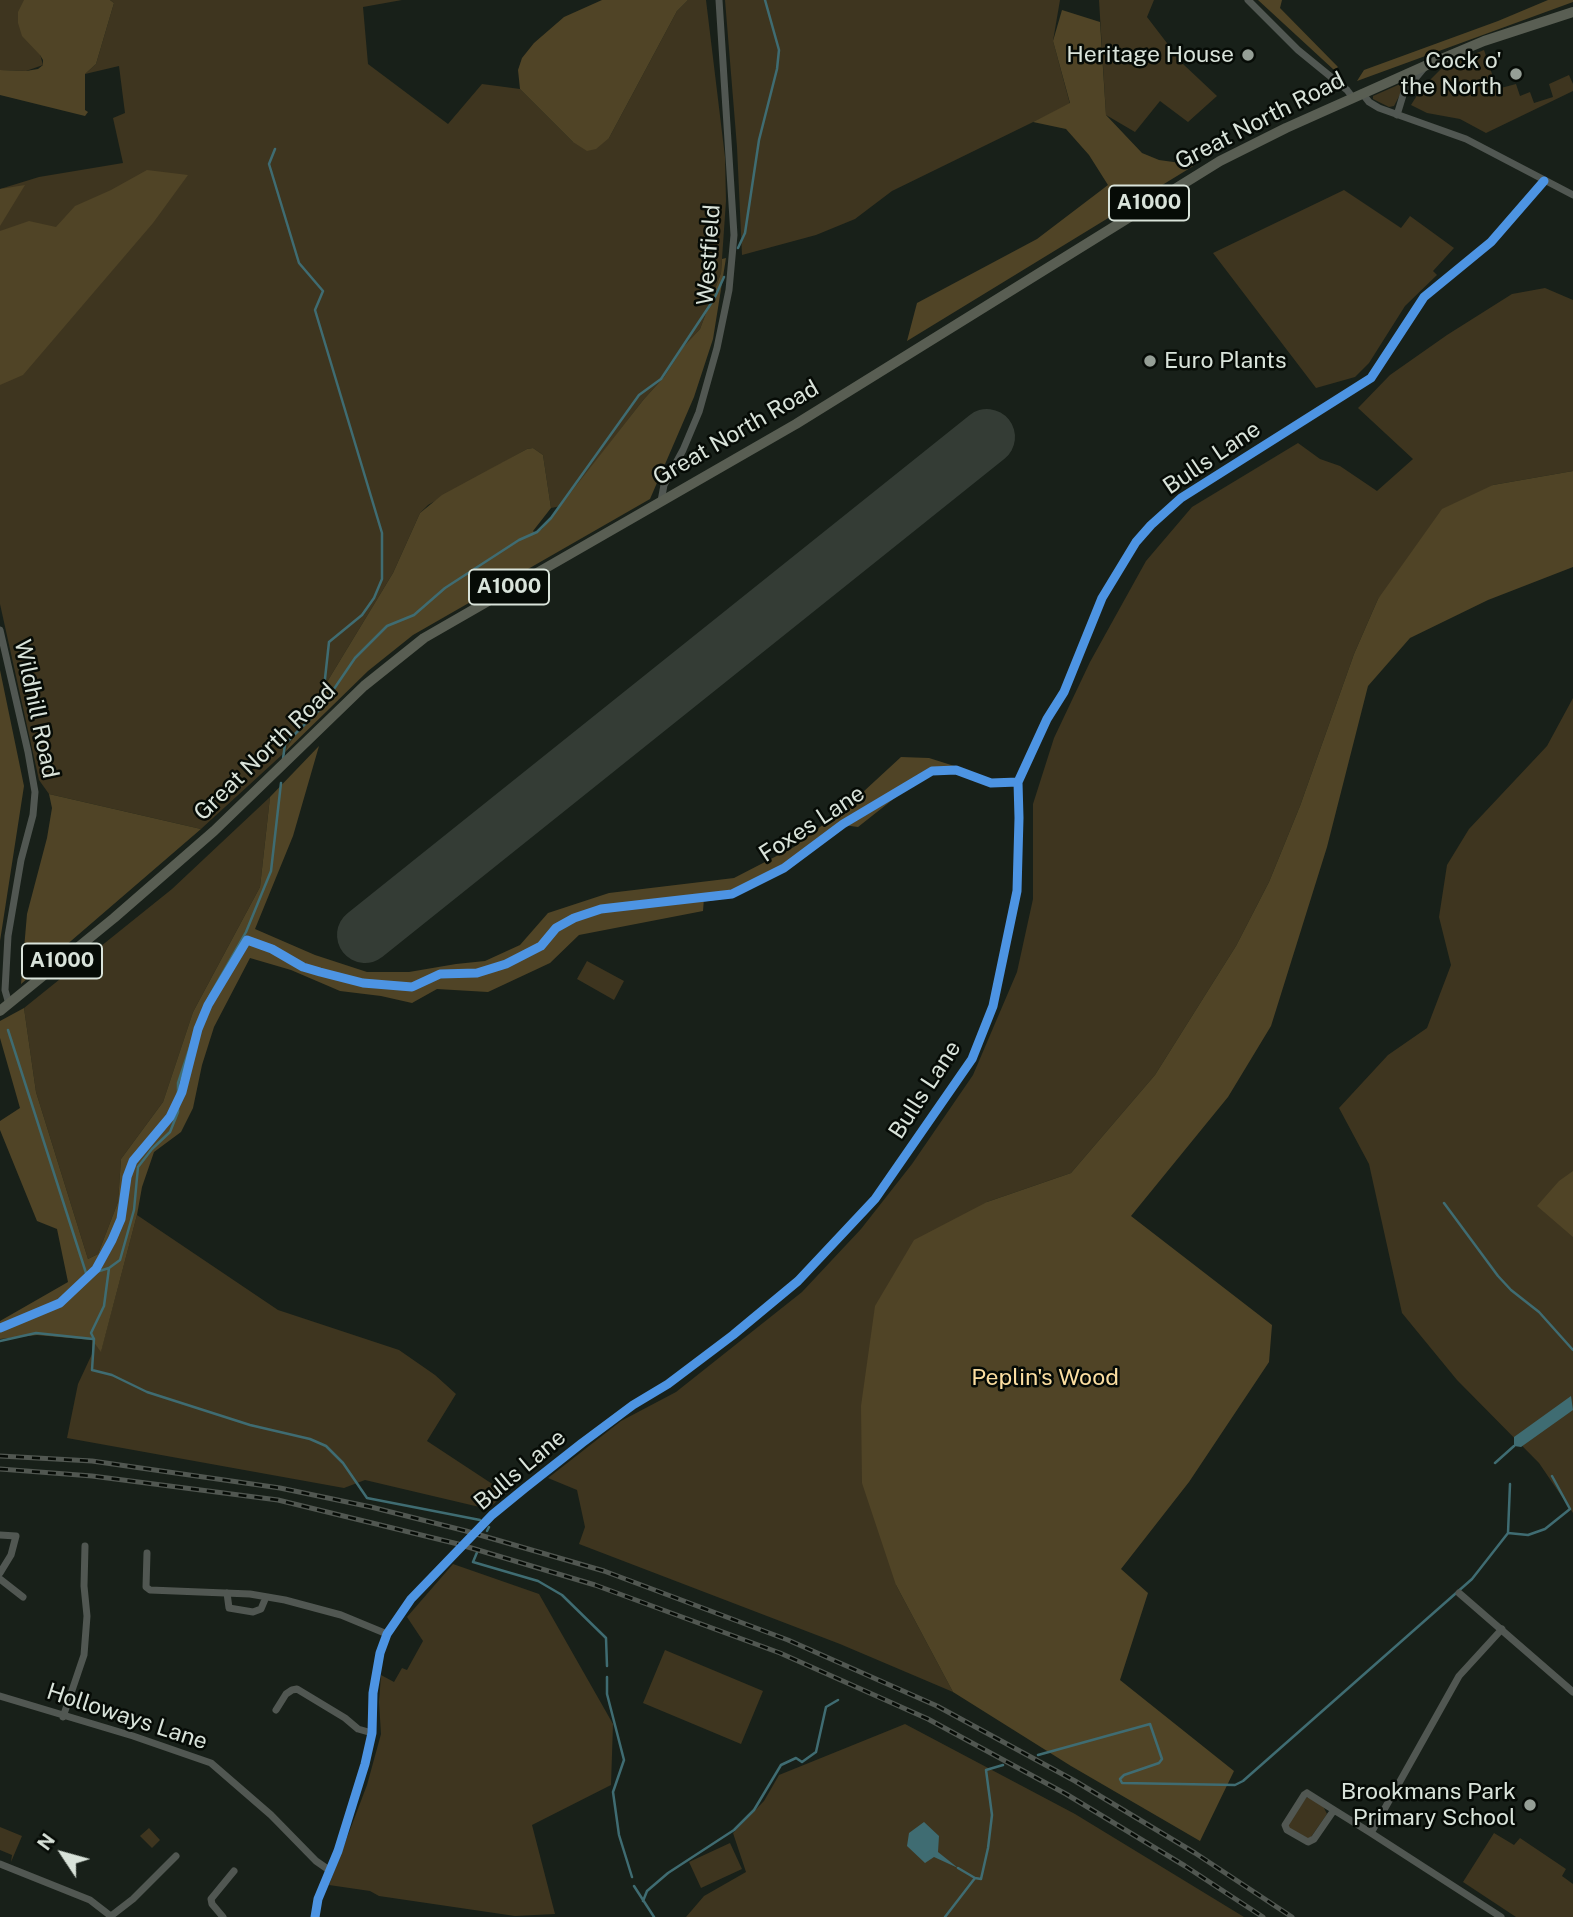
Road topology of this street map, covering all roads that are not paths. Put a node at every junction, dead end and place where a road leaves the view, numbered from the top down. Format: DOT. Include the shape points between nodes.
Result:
graph roads {
  1 [pos="719,0"];
  2 [pos="1248,0"];
  3 [pos="1573,12"];
  4 [pos="1427,65"];
  5 [pos="1357,95"];
  6 [pos="1396,115"];
  7 [pos="1544,181"];
  8 [pos="1573,195"];
  9 [pos="661,501"];
  10 [pos="0,630"];
  11 [pos="1018,782"];
  12 [pos="704,898"];
  13 [pos="4,1007"];
  14 [pos="0,1535"];
  15 [pos="85,1546"];
  16 [pos="147,1553"];
  17 [pos="0,1573"];
  18 [pos="0,1579"];
  19 [pos="227,1593"];
  20 [pos="1459,1593"];
  21 [pos="23,1597"];
  22 [pos="266,1597"];
  23 [pos="1502,1629"];
  24 [pos="387,1634"];
  25 [pos="1573,1692"];
  26 [pos="0,1696"];
  27 [pos="276,1710"];
  28 [pos="63,1717"];
  29 [pos="372,1733"];
  30 [pos="1334,1810"];
  31 [pos="1371,1833"];
  32 [pos="176,1856"];
  33 [pos="0,1864"];
  34 [pos="329,1870"];
  35 [pos="234,1871"];
  36 [pos="112,1917"];
  37 [pos="223,1917"];
  38 [pos="315,1917"];
  39 [pos="1501,1917"];
  1 -- 9 [label="street, Westfield" via="734,235 729,290 699,412 664,485"];
  2 -- 5 [label="street" via="1298,50"];
  3 -- 4 [label="main road, Great North Road / A1000"];
  4 -- 5 [label="main road, Great North Road / A1000"];
  4 -- 6 [label="street" via="1404,92"];
  5 -- 6 [label="street"];
  5 -- 9 [label="main road, Great North Road / A1000" via="1187,180 796,424"];
  6 -- 7 [label="street" via="1466,139"];
  7 -- 8 [label="street"];
  7 -- 11 [label="street, Bulls Lane" via="1491,242 1424,297 1371,378 1181,498 1136,542 1102,598 1064,692"];
  9 -- 13 [label="main road, Great North Road / A1000" via="452,621 396,659 214,831"];
  10 -- 13 [label="street, Wildhill Road" via="35,792 8,936"];
  11 -- 12 [label="street, Foxes Lane" via="990,783 956,770 932,771 843,824 783,868 732,894"];
  11 -- 24 [label="street, Bulls Lane" via="1017,891 993,1006 972,1059 875,1199 798,1281 492,1515 420,1587"];
  14 -- 17 [label="street" via="16,1536"];
  15 -- 28 [label="street" via="84,1655"];
  16 -- 19 [label="street" via="146,1587 150,1590"];
  18 -- 21 [label="street"];
  19 -- 22 [label="street"];
  19 -- 22 [label="street" via="229,1608 243,1611 261,1609"];
  20 -- 23 [label="street"];
  22 -- 24 [label="street" via="310,1605"];
  23 -- 25 [label="street"];
  23 -- 31 [label="street" via="1463,1670"];
  24 -- 29 [label="street, Bulls Lane" via="376,1669"];
  26 -- 28 [label="street, Holloways Lane"];
  27 -- 29 [label="street" via="286,1694 298,1689 358,1729"];
  28 -- 34 [label="street, Holloways Lane" via="211,1763"];
  29 -- 34 [label="street, Bulls Lane"];
  30 -- 30 [label="street" via="1307,1793 1284,1825 1308,1842"];
  30 -- 31 [label="street"];
  31 -- 39 [label="street"];
  32 -- 36 [label="street"];
  33 -- 36 [label="street" via="90,1900"];
  34 -- 38 [label="street, Bulls Lane"];
  35 -- 37 [label="street" via="211,1899"];
}
